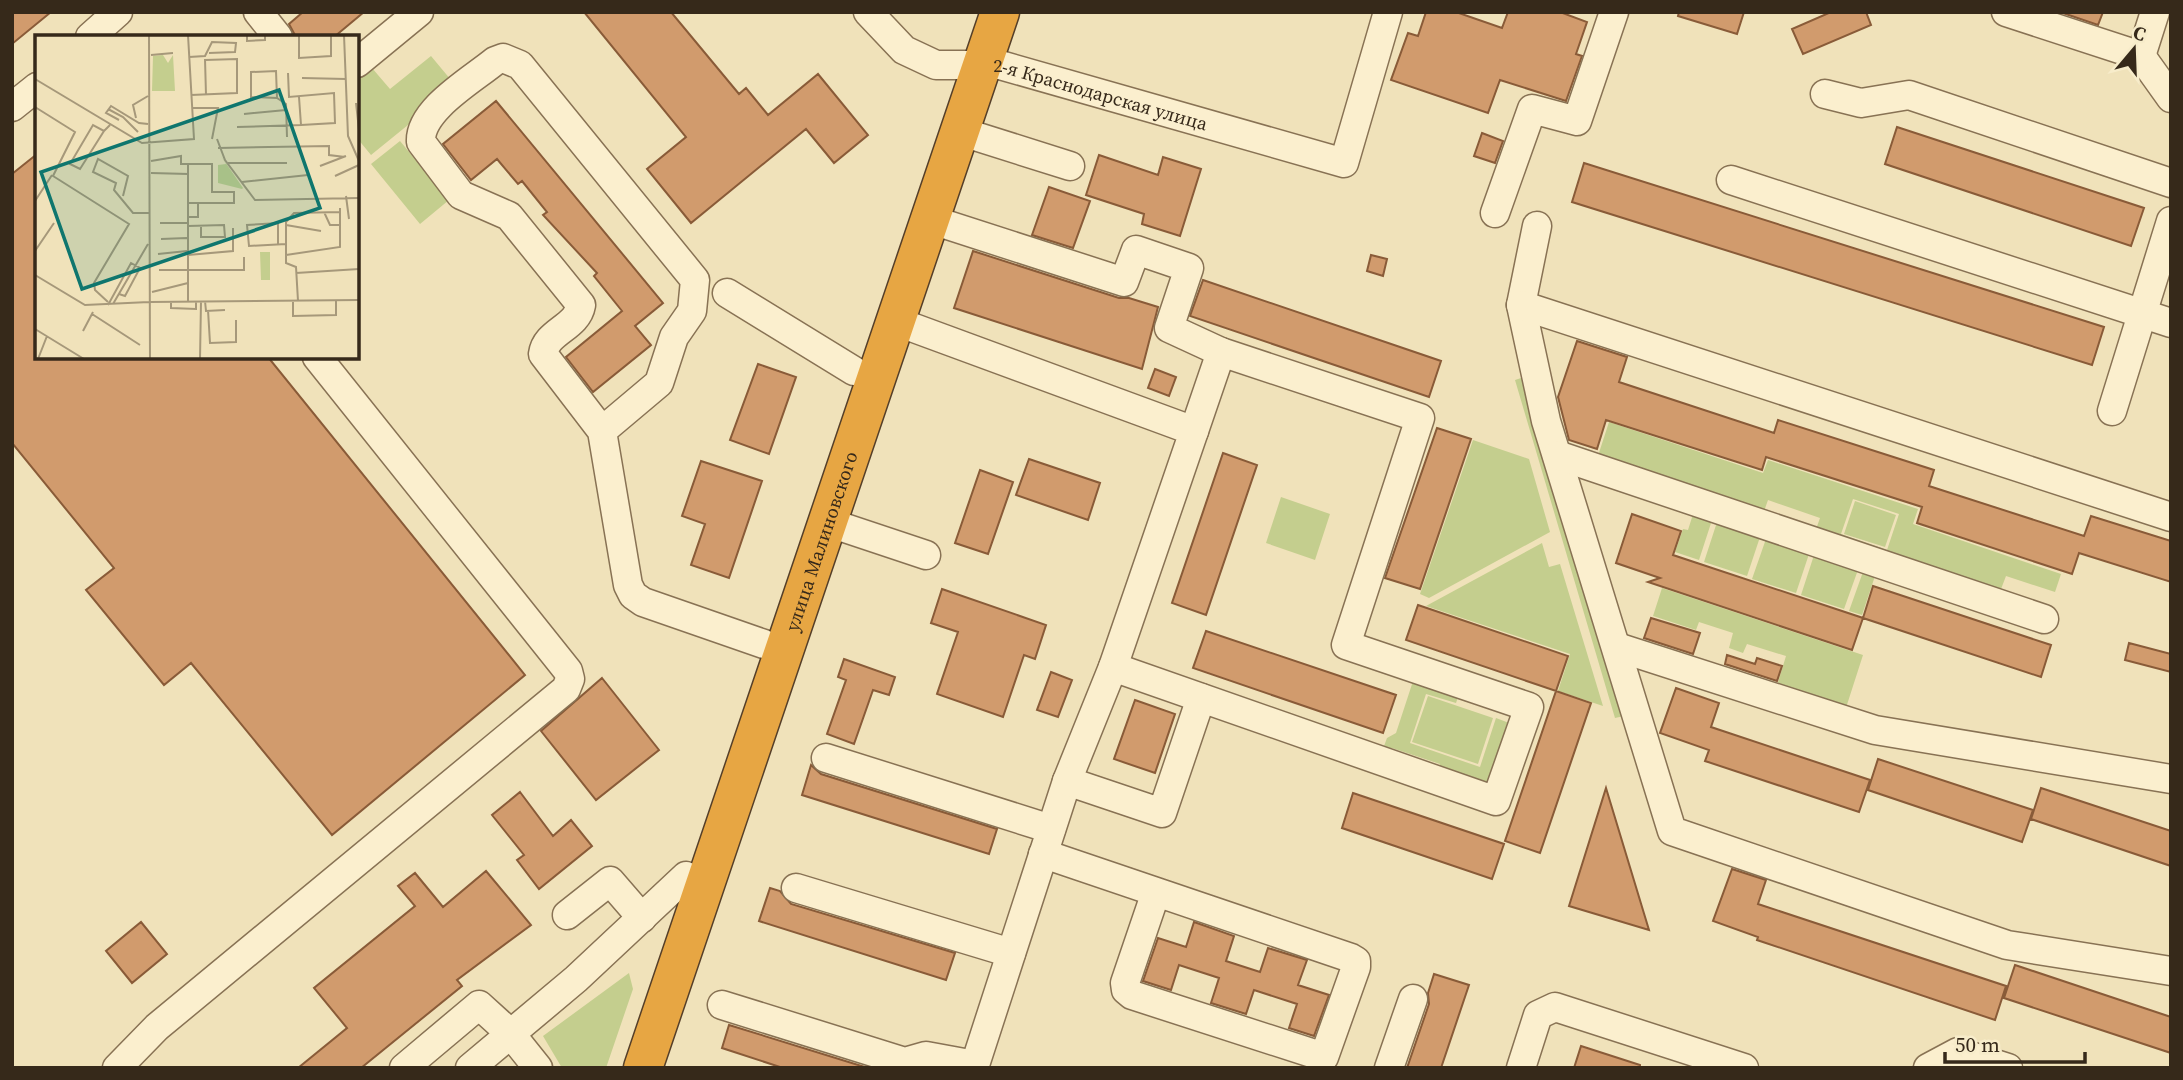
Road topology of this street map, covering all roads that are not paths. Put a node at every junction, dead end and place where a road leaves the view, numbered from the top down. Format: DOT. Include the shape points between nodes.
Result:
graph roads {
  1 [pos="118,12"];
  2 [pos="258,12"];
  3 [pos="419,12"];
  4 [pos="868,12"];
  5 [pos="974,12"];
  6 [pos="1000,12"];
  7 [pos="1388,12"];
  8 [pos="1614,12"];
  9 [pos="2006,12"];
  10 [pos="2155,12"];
  11 [pos="92,35"];
  12 [pos="276,35"];
  13 [pos="2141,56"];
  14 [pos="359,61"];
  15 [pos="967,66"];
  16 [pos="35,89"];
  17 [pos="1825,94"];
  18 [pos="2171,98"];
  19 [pos="12,107"];
  20 [pos="959,131"];
  21 [pos="1070,166"];
  22 [pos="1731,180"];
  23 [pos="2171,183"];
  24 [pos="1495,213"];
  25 [pos="929,219"];
  26 [pos="2171,221"];
  27 [pos="1537,226"];
  28 [pos="727,293"];
  29 [pos="1521,305"];
  30 [pos="2141,314"];
  31 [pos="895,321"];
  32 [pos="2171,323"];
  33 [pos="1221,352"];
  34 [pos="319,359"];
  35 [pos="855,371"];
  36 [pos="2112,411"];
  37 [pos="603,431"];
  38 [pos="1194,431"];
  39 [pos="1557,455"];
  40 [pos="2171,517"];
  41 [pos="827,522"];
  42 [pos="926,555"];
  43 [pos="2044,619"];
  44 [pos="764,644"];
  45 [pos="1617,647"];
  46 [pos="1113,667"];
  47 [pos="1201,698"];
  48 [pos="826,758"];
  49 [pos="2171,779"];
  50 [pos="1067,781"];
  51 [pos="1047,841"];
  52 [pos="686,876"];
  53 [pos="796,888"];
  54 [pos="1156,892"];
  55 [pos="567,915"];
  56 [pos="642,918"];
  57 [pos="1011,953"];
  58 [pos="2171,971"];
  59 [pos="1413,999"];
  60 [pos="722,1005"];
  61 [pos="510,1033"];
  62 [pos="975,1066"];
  63 [pos="117,1068"];
  64 [pos="404,1068"];
  65 [pos="470,1068"];
  66 [pos="538,1068"];
  67 [pos="621,1068"];
  68 [pos="643,1068"];
  69 [pos="1390,1068"];
  70 [pos="1521,1068"];
  71 [pos="1744,1068"];
  72 [pos="1928,1068"];
  73 [pos="2008,1068"];
  1 -- 11 [label="street"];
  2 -- 12 [label="street"];
  3 -- 14 [label="street"];
  4 -- 15 [label="street, 2-я Краснодарская улица" via="904,50 927,62"];
  5 -- 15 [label="highway, улица Малиновского"];
  6 -- 15 [label="highway, улица Малиновского"];
  7 -- 15 [label="street, 2-я Краснодарская улица" via="1344,163 1000,65"];
  8 -- 24 [label="street" via="1577,121 1532,109"];
  9 -- 13 [label="street"];
  10 -- 13 [label="street"];
  13 -- 18 [label="street"];
  15 -- 20 [label="highway, улица Малиновского"];
  15 -- 35 [label="highway, улица Малиновского"];
  16 -- 19 [label="street"];
  17 -- 23 [label="street" via="1861,103 1909,95"];
  20 -- 21 [label="street"];
  20 -- 25 [label="highway, улица Малиновского"];
  22 -- 30 [label="street"];
  25 -- 31 [label="highway, улица Малиновского"];
  25 -- 33 [label="street" via="1124,282 1136,250 1189,268 1169,328"];
  26 -- 30 [label="street"];
  27 -- 29 [label="street"];
  28 -- 35 [label="street"];
  29 -- 39 [label="street"];
  29 -- 40 [label="street"];
  30 -- 32 [label="street"];
  30 -- 36 [label="street"];
  31 -- 38 [label="street"];
  31 -- 41 [label="highway, улица Малиновского"];
  33 -- 38 [label="street"];
  33 -- 47 [label="street" via="1420,418 1346,645 1529,707 1496,801"];
  34 -- 63 [label="street" via="570,679 566,689 157,1027"];
  35 -- 44 [label="highway, улица Малиновского"];
  37 -- 37 [label="street" via="542,354 547,342 576,318 581,306 578,299 509,216 461,195 421,142 420,133 430,114 503,58 520,65 695,280 692,311 674,337 659,383"];
  37 -- 44 [label="street" via="633,595"];
  38 -- 46 [label="street"];
  39 -- 43 [label="street"];
  39 -- 45 [label="street"];
  41 -- 42 [label="street"];
  41 -- 68 [label="highway, улица Малиновского"];
  44 -- 52 [label="highway, улица Малиновского"];
  45 -- 49 [label="street" via="1875,730"];
  45 -- 58 [label="street" via="1672,831 2007,944"];
  46 -- 47 [label="street"];
  46 -- 50 [label="street"];
  47 -- 50 [label="street" via="1162,813"];
  48 -- 51 [label="street"];
  50 -- 51 [label="street"];
  51 -- 54 [label="street"];
  51 -- 57 [label="street"];
  52 -- 56 [label="street"];
  52 -- 67 [label="highway, улица Малиновского"];
  53 -- 57 [label="street"];
  54 -- 54 [label="street" via="1126,990 1324,1057 1356,961"];
  55 -- 56 [label="street" via="610,881"];
  56 -- 61 [label="street"];
  57 -- 62 [label="street"];
  59 -- 69 [label="street"];
  60 -- 62 [label="street" via="905,1062 926,1056"];
  61 -- 64 [label="street" via="479,1005"];
  61 -- 65 [label="street"];
  61 -- 66 [label="street"];
  70 -- 71 [label="street" via="1538,1014 1555,1007"];
  72 -- 73 [label="street" via="1958,1052"];
}
